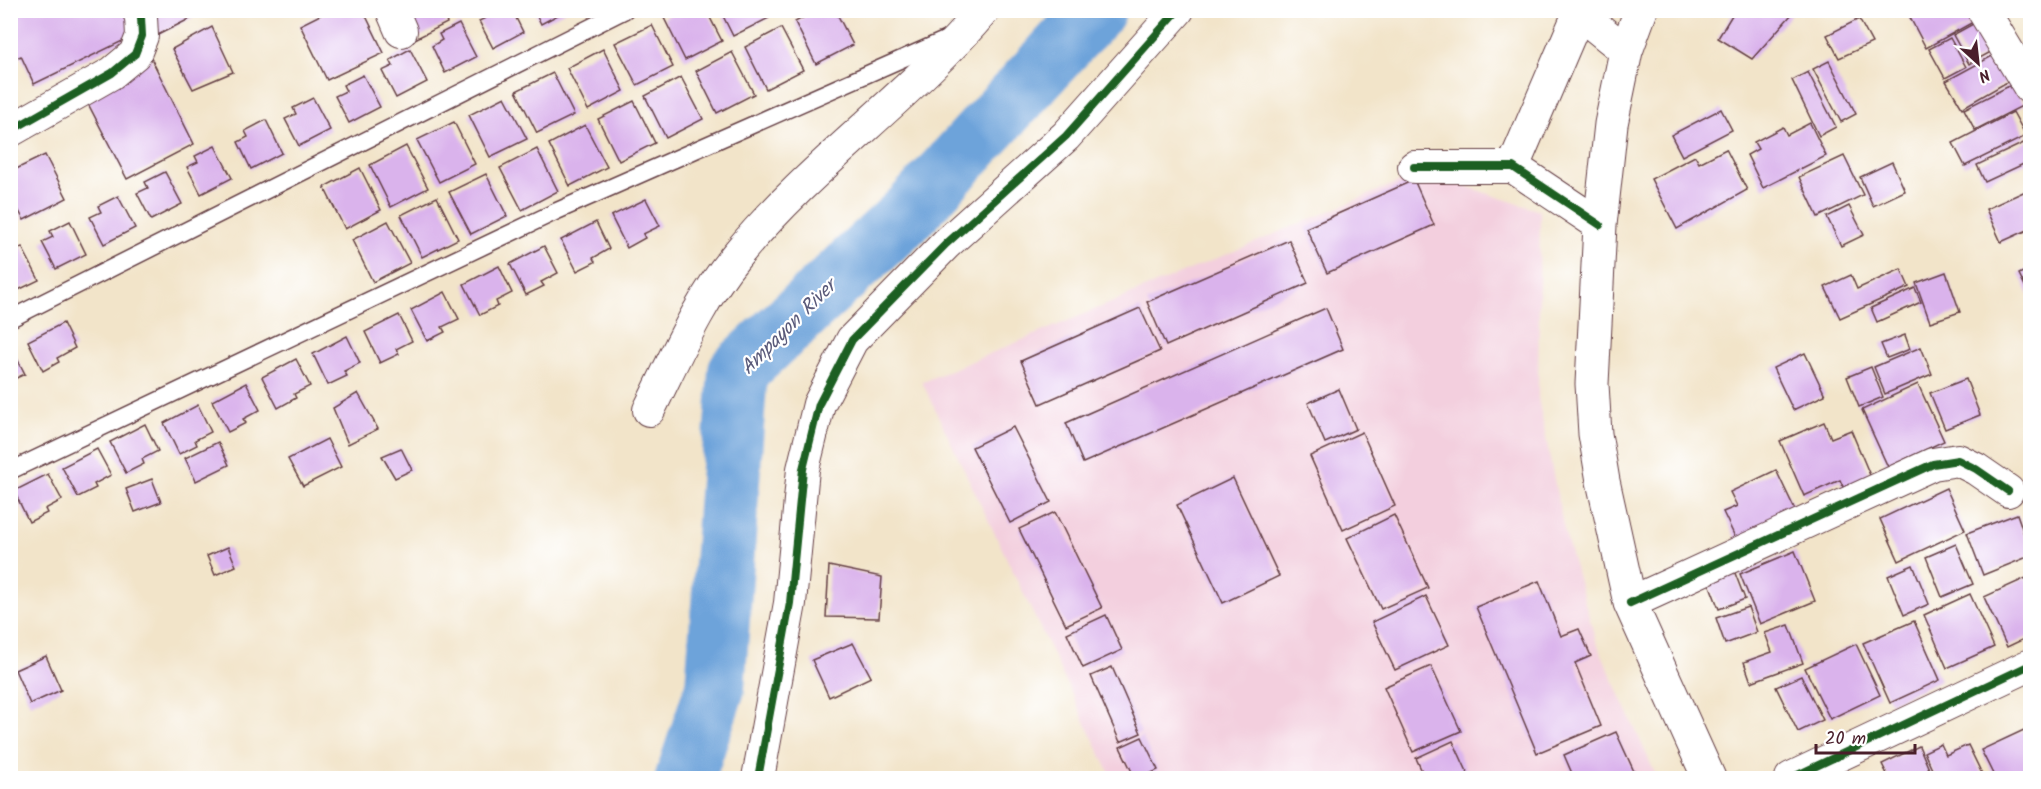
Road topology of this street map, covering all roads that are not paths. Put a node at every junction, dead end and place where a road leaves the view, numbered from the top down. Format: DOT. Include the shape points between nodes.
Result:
graph roads {
  1 [pos="138,10"];
  2 [pos="625,10"];
  3 [pos="1178,10"];
  4 [pos="1641,10"];
  5 [pos="1983,10"];
  6 [pos="1577,12"];
  7 [pos="976,20"];
  8 [pos="1626,51"];
  9 [pos="2031,88"];
  10 [pos="10,131"];
  11 [pos="1414,167"];
  12 [pos="1513,167"];
  13 [pos="1600,225"];
  14 [pos="10,319"];
  15 [pos="649,410"];
  16 [pos="10,471"];
  17 [pos="2008,490"];
  18 [pos="1630,603"];
  19 [pos="2031,665"];
  20 [pos="758,778"];
  21 [pos="1709,778"];
  22 [pos="1791,778"];
  1 -- 10 [label="street" via="142,36 135,54 112,73"];
  2 -- 14 [label="lane"];
  3 -- 20 [label="street" via="1066,136 946,244 852,340 819,404 803,469 790,603"];
  4 -- 8 [label="highway"];
  5 -- 9 [label="street"];
  6 -- 8 [label="street"];
  6 -- 12 [label="street"];
  7 -- 15 [label="street" via="782,203 734,258 698,314"];
  7 -- 16 [label="lane" via="557,211"];
  8 -- 13 [label="highway" via="1611,124"];
  11 -- 12 [label="street"];
  12 -- 13 [label="street"];
  13 -- 18 [label="highway" via="1592,384 1595,434"];
  17 -- 18 [label="street" via="1958,460 1933,464"];
  18 -- 21 [label="highway"];
  19 -- 22 [label="street"];
}
